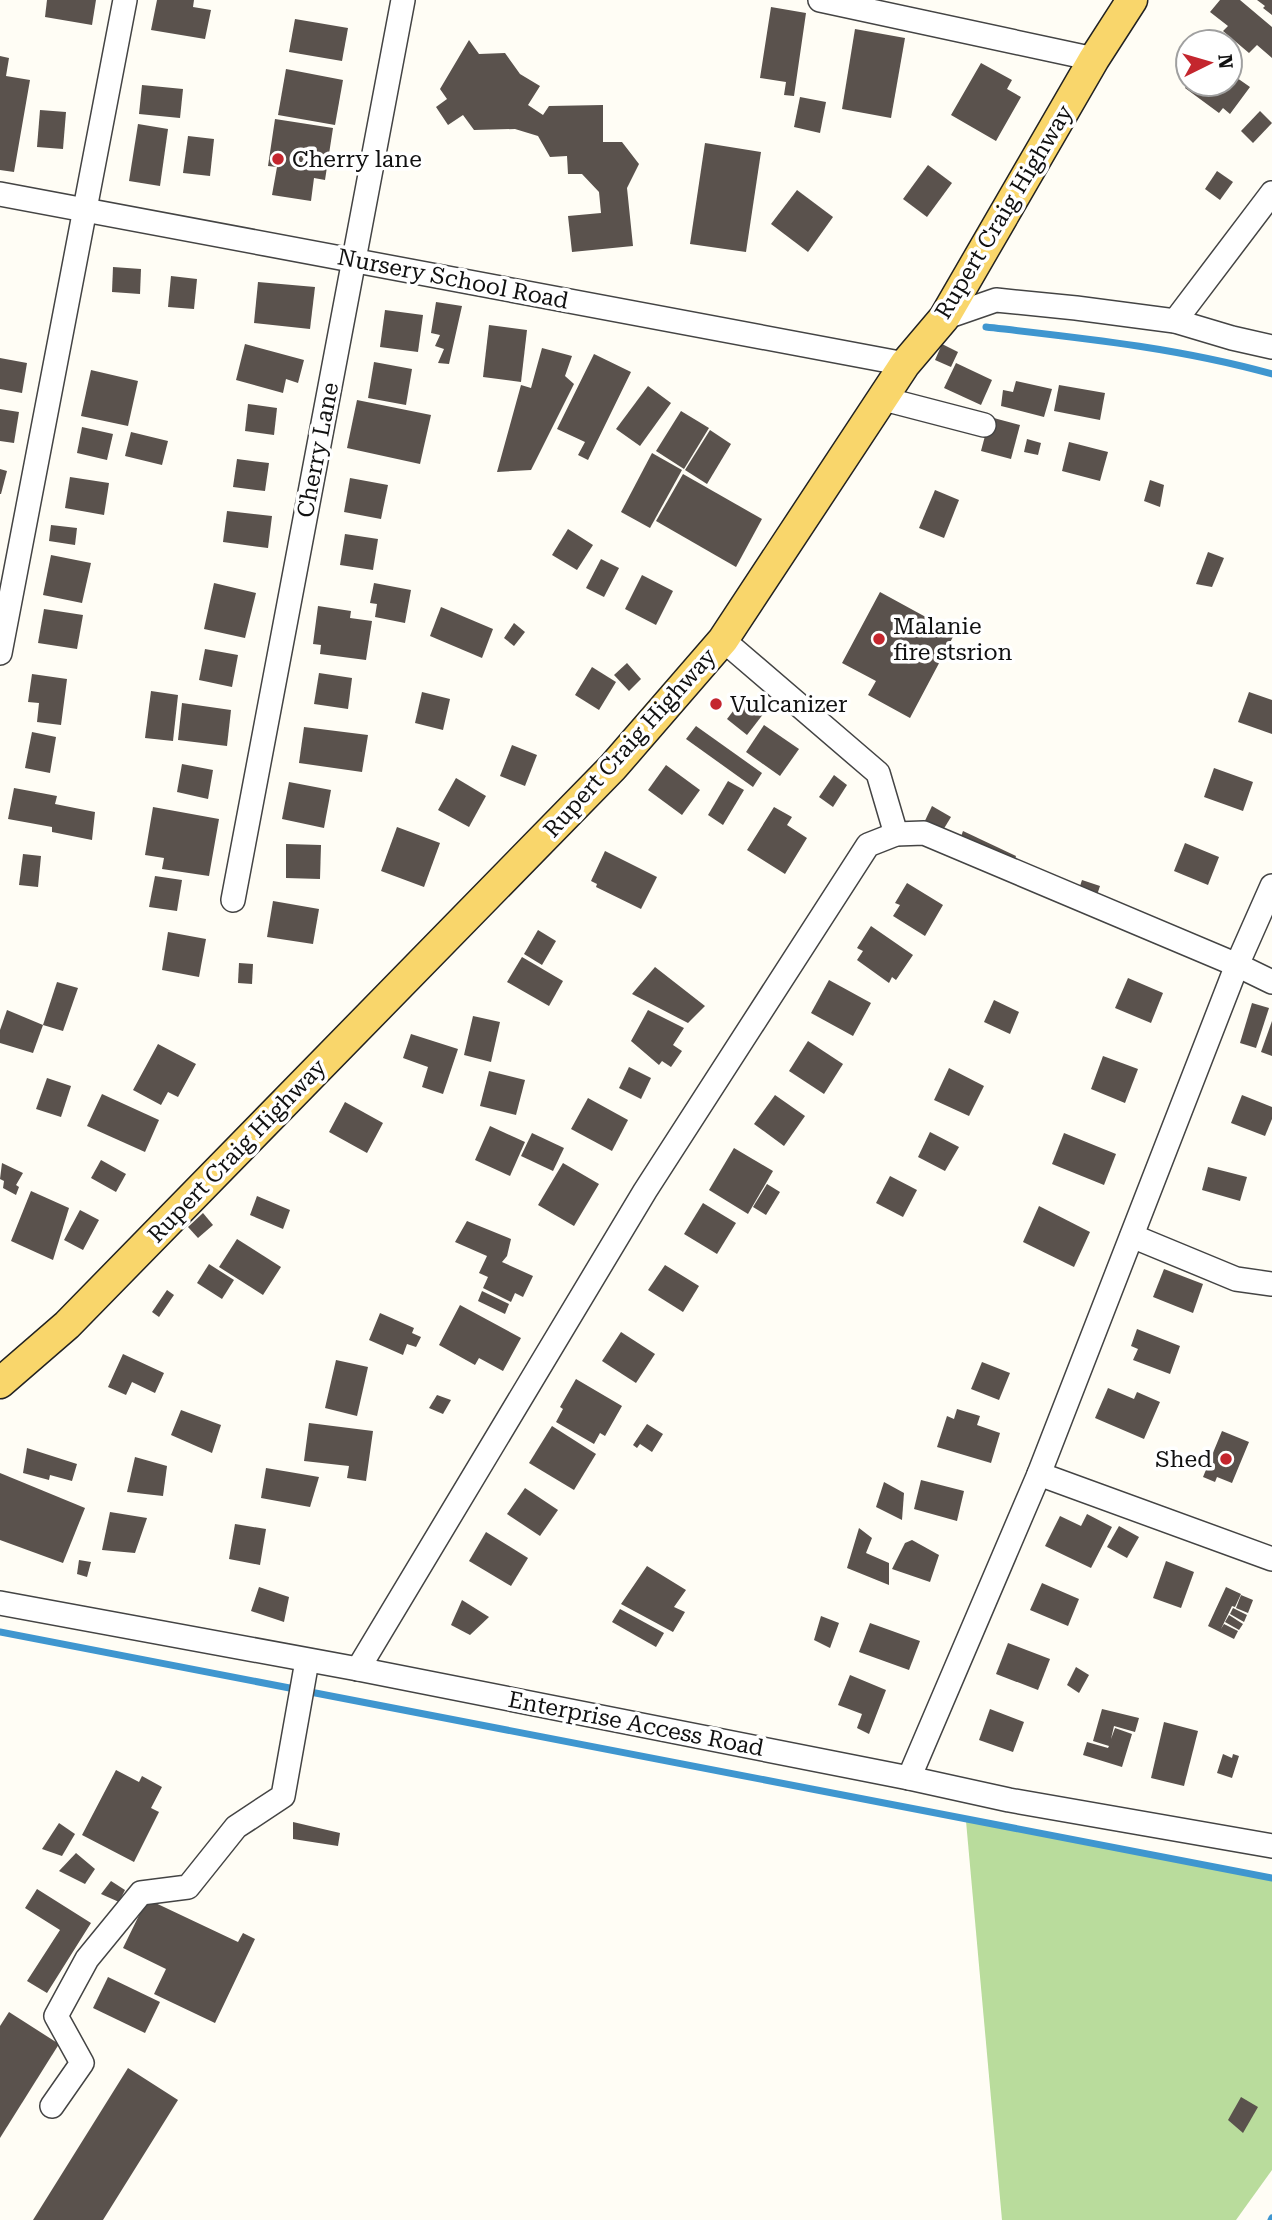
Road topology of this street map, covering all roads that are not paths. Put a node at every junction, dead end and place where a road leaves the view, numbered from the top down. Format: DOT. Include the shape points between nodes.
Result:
graph roads {
  1 [pos="125,0"];
  2 [pos="403,0"];
  3 [pos="820,0"];
  4 [pos="1132,0"];
  5 [pos="898,7"];
  6 [pos="1094,59"];
  7 [pos="1272,193"];
  8 [pos="0,194"];
  9 [pos="85,210"];
  10 [pos="354,260"];
  11 [pos="944,318"];
  12 [pos="1175,321"];
  13 [pos="1272,348"];
  14 [pos="905,364"];
  15 [pos="884,399"];
  16 [pos="984,425"];
  17 [pos="723,640"];
  18 [pos="0,653"];
  19 [pos="896,834"];
  20 [pos="1272,886"];
  21 [pos="233,900"];
  22 [pos="1237,965"];
  23 [pos="1272,982"];
  24 [pos="1132,1236"];
  25 [pos="1272,1284"];
  26 [pos="0,1383"];
  27 [pos="1039,1474"];
  28 [pos="1272,1559"];
  29 [pos="0,1604"];
  30 [pos="307,1661"];
  31 [pos="358,1670"];
  32 [pos="909,1778"];
  33 [pos="1272,1846"];
  34 [pos="52,2106"];
  1 -- 9 [label="street"];
  2 -- 10 [label="street, Cherry Lane"];
  3 -- 5 [label="street"];
  4 -- 6 [label="main road, Rupert Craig Highway"];
  5 -- 6 [label="street"];
  6 -- 11 [label="main road, Rupert Craig Highway"];
  7 -- 12 [label="street"];
  8 -- 9 [label="street, Nursery School Road"];
  9 -- 10 [label="street, Nursery School Road"];
  9 -- 18 [label="street"];
  10 -- 14 [label="street, Nursery School Road"];
  10 -- 21 [label="street, Cherry Lane"];
  11 -- 12 [label="street" via="996,300"];
  11 -- 14 [label="main road, Rupert Craig Highway"];
  12 -- 13 [label="street"];
  14 -- 15 [label="main road, Rupert Craig Highway"];
  15 -- 16 [label="street"];
  15 -- 17 [label="main road, Rupert Craig Highway"];
  17 -- 19 [label="street" via="878,773"];
  17 -- 26 [label="main road, Rupert Craig Highway" via="613,767 67,1325"];
  19 -- 22 [label="street" via="924,833"];
  19 -- 31 [label="street" via="868,845 652,1179"];
  20 -- 22 [label="street"];
  22 -- 23 [label="street"];
  22 -- 24 [label="street"];
  24 -- 25 [label="street" via="1236,1279"];
  24 -- 27 [label="street"];
  27 -- 28 [label="street"];
  27 -- 32 [label="street"];
  29 -- 30 [label="street, Enterprise Access Road"];
  30 -- 31 [label="street, Enterprise Access Road"];
  30 -- 34 [label="street" via="284,1796 236,1827 188,1887 141,1893 86,1959 56,2016 82,2063"];
  31 -- 32 [label="street, Enterprise Access Road"];
  32 -- 33 [label="street, Enterprise Access Road"];
}
